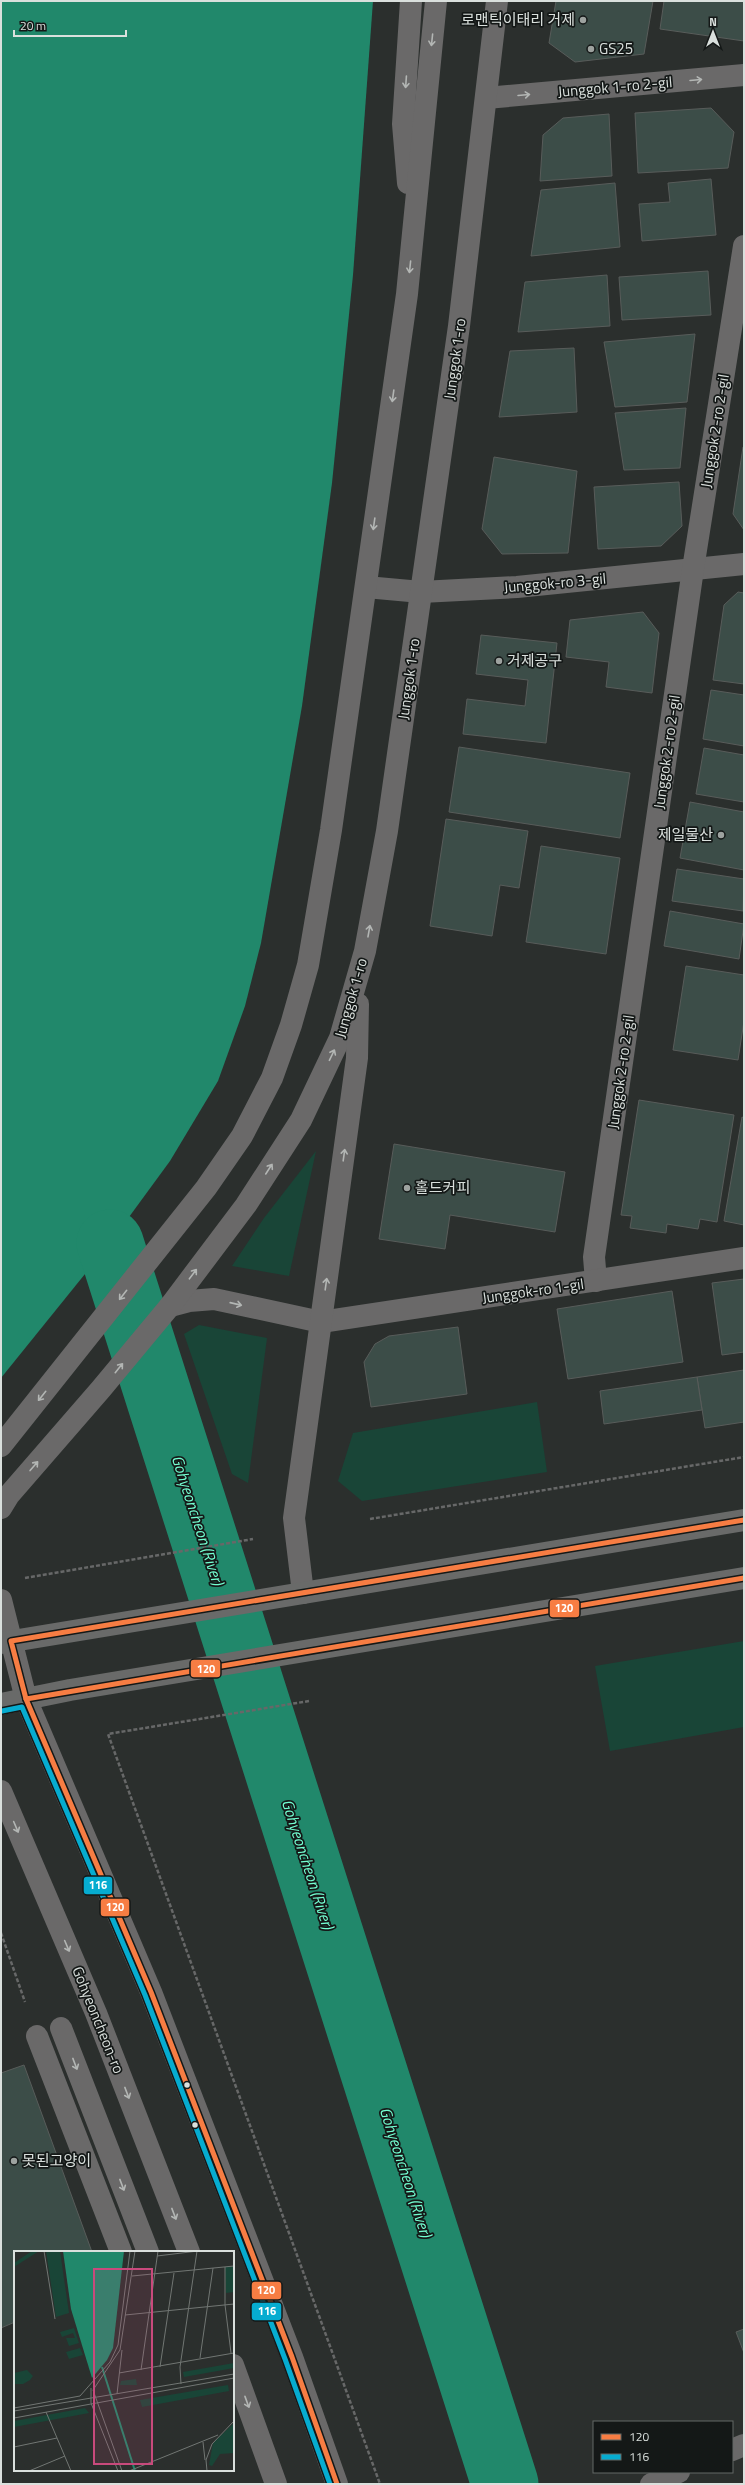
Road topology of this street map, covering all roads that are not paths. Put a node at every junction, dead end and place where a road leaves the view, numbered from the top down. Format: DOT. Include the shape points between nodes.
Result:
graph roads {
  1 [pos="411,1"];
  2 [pos="436,1"];
  3 [pos="497,1"];
  4 [pos="744,76"];
  5 [pos="486,98"];
  6 [pos="413,238"];
  7 [pos="744,246"];
  8 [pos="744,564"];
  9 [pos="693,569"];
  10 [pos="366,587"];
  11 [pos="421,592"];
  12 [pos="359,971"];
  13 [pos="744,1258"];
  14 [pos="596,1281"];
  15 [pos="170,1306"];
  16 [pos="321,1322"];
  17 [pos="1,1446"];
  18 [pos="5,1502"];
  19 [pos="744,1520"];
  20 [pos="744,1578"];
  21 [pos="303,1593"];
  22 [pos="1,1600"];
  23 [pos="6,1642"];
  24 [pos="26,1699"];
  25 [pos="1,1704"];
  26 [pos="1,1791"];
  27 [pos="61,2028"];
  28 [pos="37,2036"];
  29 [pos="121,2251"];
  30 [pos="148,2251"];
  31 [pos="189,2251"];
  32 [pos="234,2368"];
  33 [pos="744,2445"];
  34 [pos="733,2450"];
  35 [pos="677,2473"];
  36 [pos="276,2484"];
  37 [pos="337,2484"];
  38 [pos="651,2484"];
  1 -- 6 [label="street, one-way" via="403,124"];
  2 -- 6 [label="street, one-way"];
  3 -- 5 [label="street, Junggok 1-ro"];
  5 -- 4 [label="street, Junggok 1-ro 2-gil, one-way"];
  5 -- 11 [label="street, Junggok 1-ro" via="460,326"];
  6 -- 10 [label="street, one-way"];
  7 -- 9 [label="street, Junggok 2-ro 2-gil"];
  8 -- 9 [label="street, Junggok-ro 3-gil"];
  9 -- 11 [label="street, Junggok-ro 3-gil" via="517,587"];
  9 -- 14 [label="street, Junggok 2-ro 2-gil" via="594,1257"];
  10 -- 11 [label="street, Junggok-ro 3-gil"];
  10 -- 17 [label="street, one-way" via="331,830 308,965 291,1025 272,1078 242,1136 206,1188"];
  12 -- 11 [label="street, Junggok 1-ro, one-way" via="387,832"];
  15 -- 12 [label="street, Junggok 1-ro, one-way" via="246,1205 301,1120 340,1038"];
  16 -- 12 [label="street, one-way" via="357,1058"];
  13 -- 14 [label="street, Junggok-ro 1-gil"];
  14 -- 16 [label="street, Junggok-ro 1-gil"];
  15 -- 16 [label="street, one-way" via="214,1299"];
  18 -- 15 [label="street, Junggok 1-ro, one-way"];
  16 -- 21 [label="street" via="294,1518"];
  19 -- 21 [label="main road"];
  20 -- 24 [label="main road"];
  21 -- 23 [label="main road"];
  22 -- 23 [label="street"];
  23 -- 24 [label="street"];
  24 -- 25 [label="main road"];
  24 -- 37 [label="street" via="150,1992 292,2357"];
  26 -- 31 [label="street, Gohyeoncheon-ro, one-way" via="96,2013"];
  27 -- 30 [label="street, one-way"];
  28 -- 29 [label="street"];
  32 -- 36 [label="street, one-way"];
  33 -- 34 [label="street"];
  35 -- 38 [label="street"];
}
